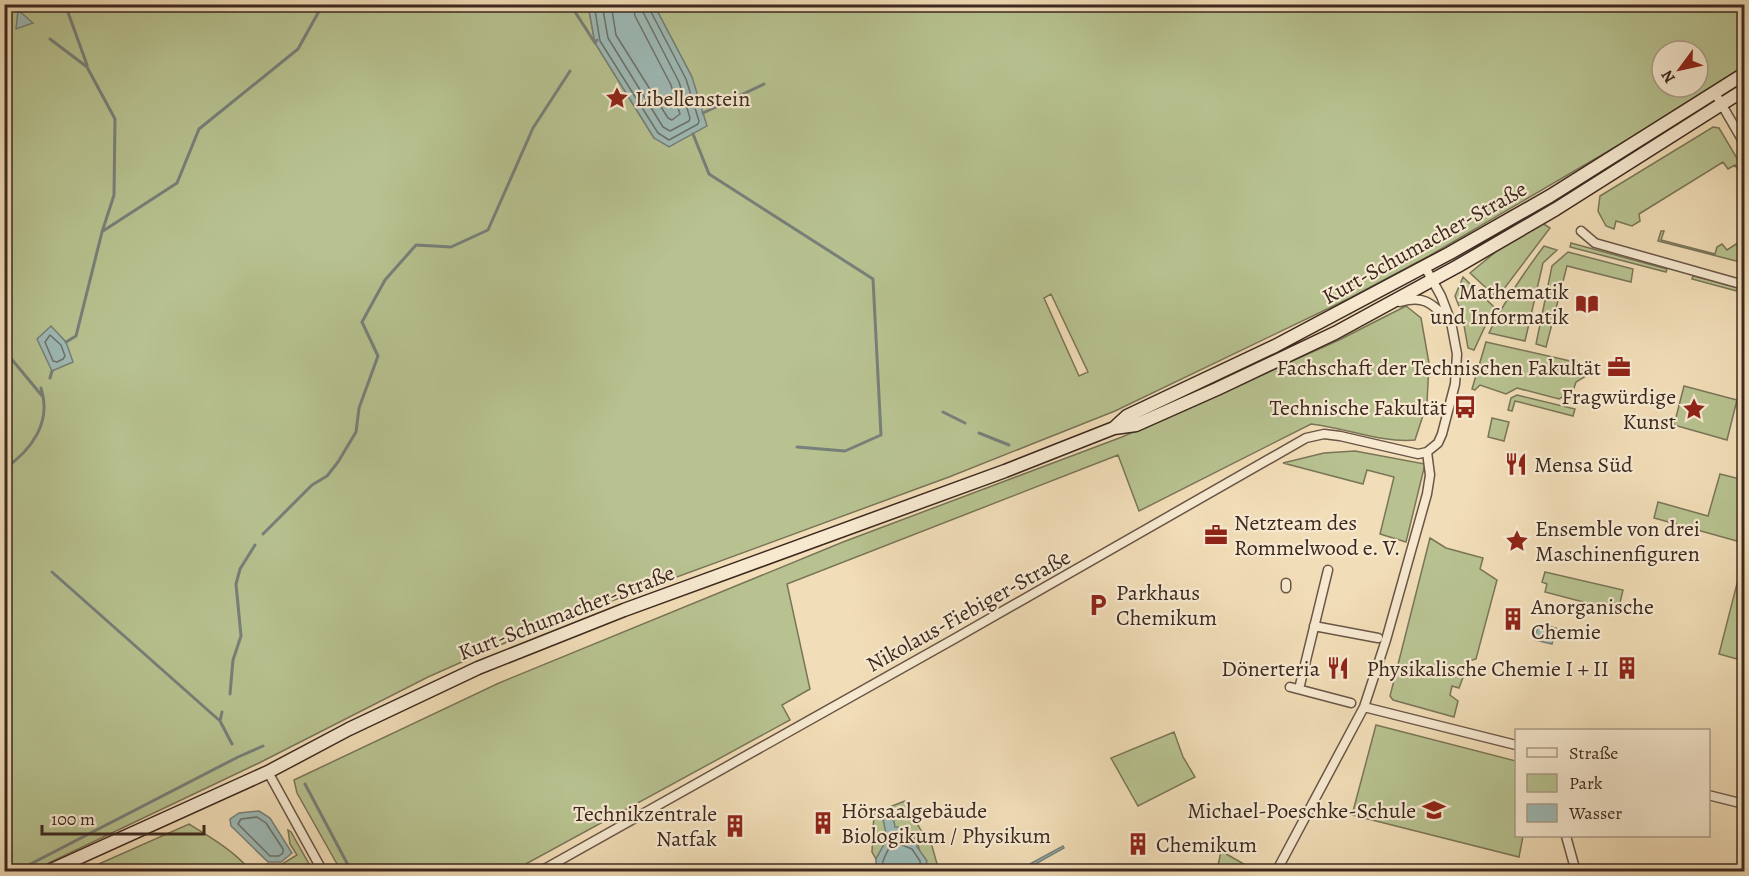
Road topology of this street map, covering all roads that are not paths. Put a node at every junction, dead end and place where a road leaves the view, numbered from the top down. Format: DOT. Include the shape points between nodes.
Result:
graph roads {
  1 [pos="1744,74"];
  2 [pos="1744,90"];
  3 [pos="1715,93"];
  4 [pos="1722,105"];
  5 [pos="1744,143"];
  6 [pos="1581,231"];
  7 [pos="1425,267"];
  8 [pos="1433,280"];
  9 [pos="1744,283"];
  10 [pos="1384,306"];
  11 [pos="1450,321"];
  12 [pos="1114,428"];
  13 [pos="1427,452"];
  14 [pos="1328,572"];
  15 [pos="1310,631"];
  16 [pos="1378,638"];
  17 [pos="1347,703"];
  18 [pos="1364,706"];
  19 [pos="1515,745"];
  20 [pos="267,772"];
  21 [pos="1710,796"];
  22 [pos="1744,804"];
  23 [pos="1566,837"];
  24 [pos="1279,870"];
  25 [pos="47,872"];
  26 [pos="323,872"];
  27 [pos="539,872"];
  28 [pos="1576,872"];
  1 -- 3 [label="main road, Kurt-Schumacher-Straße"];
  2 -- 4 [label="main road, Kurt-Schumacher-Straße"];
  3 -- 4 [label="street"];
  3 -- 7 [label="main road, Kurt-Schumacher-Straße" via="1550,196"];
  4 -- 5 [label="street"];
  4 -- 8 [label="main road, Kurt-Schumacher-Straße"];
  6 -- 9 [label="street" via="1595,243"];
  7 -- 8 [label="street"];
  7 -- 12 [label="main road, Kurt-Schumacher-Straße" via="1275,346 1127,416"];
  8 -- 10 [label="main road, Kurt-Schumacher-Straße"];
  8 -- 11 [label="street"];
  10 -- 11 [label="street" via="1413,298 1430,302"];
  10 -- 12 [label="main road, Kurt-Schumacher-Straße" via="1216,389 1136,425"];
  11 -- 13 [label="street" via="1457,354 1455,384 1442,434"];
  12 -- 20 [label="main road, Kurt-Schumacher-Straße" via="522,650 426,692"];
  13 -- 18 [label="street" via="1427,494"];
  13 -- 27 [label="street, Nikolaus-Fiebiger-Straße" via="1409,454 1324,434 1306,438"];
  14 -- 15 [label="street"];
  15 -- 16 [label="street"];
  15 -- 17 [label="street" via="1295,688"];
  18 -- 19 [label="street"];
  18 -- 24 [label="street"];
  20 -- 25 [label="main road, Kurt-Schumacher-Straße"];
  20 -- 26 [label="street"];
  21 -- 22 [label="street"];
  23 -- 28 [label="street"];
}
